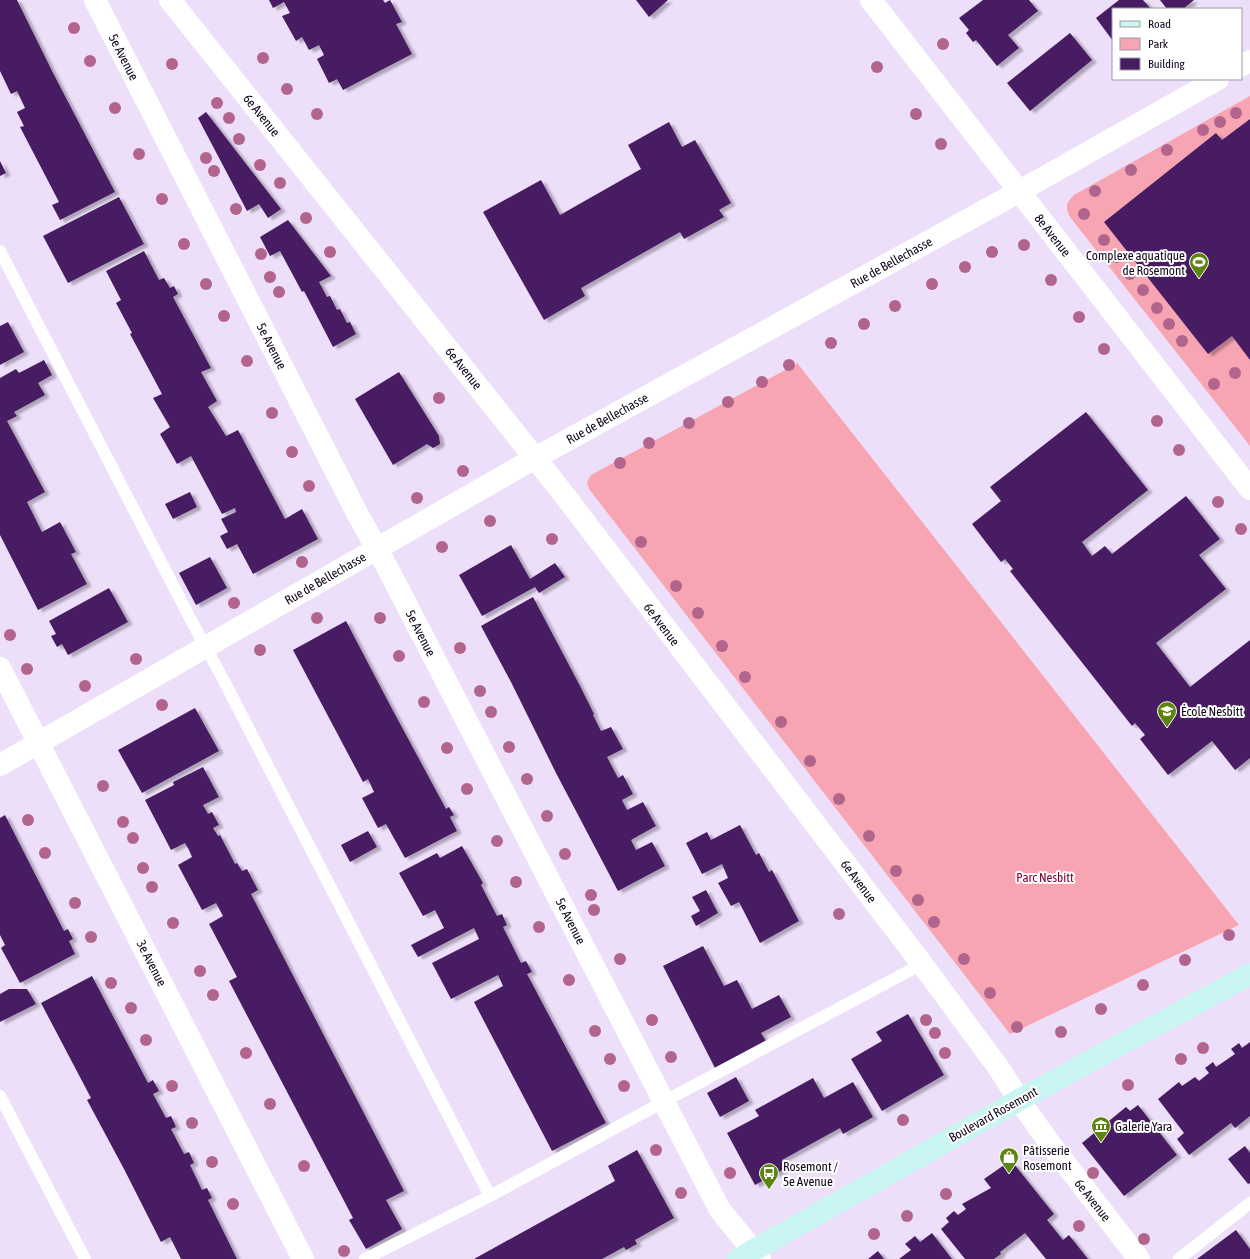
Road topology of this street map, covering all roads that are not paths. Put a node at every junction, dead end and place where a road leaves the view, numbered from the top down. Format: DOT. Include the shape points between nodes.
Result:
graph roads {
  1 [pos="95,0"];
  2 [pos="170,0"];
  3 [pos="871,0"];
  4 [pos="1216,80"];
  5 [pos="1019,191"];
  6 [pos="0,251"];
  7 [pos="535,458"];
  8 [pos="1250,489"];
  9 [pos="376,549"];
  10 [pos="205,647"];
  11 [pos="0,668"];
  12 [pos="38,742"];
  13 [pos="0,765"];
  14 [pos="922,964"];
  15 [pos="1250,974"];
  16 [pos="0,1096"];
  17 [pos="1019,1100"];
  18 [pos="664,1101"];
  19 [pos="490,1196"];
  20 [pos="1250,1203"];
  21 [pos="750,1256"];
  22 [pos="85,1259"];
  23 [pos="303,1259"];
  24 [pos="366,1259"];
  25 [pos="1139,1259"];
  26 [pos="1179,1259"];
  1 -- 9 [label="street, 5e Avenue"];
  2 -- 7 [label="street, 6e Avenue"];
  3 -- 5 [label="street, 8e Avenue"];
  4 -- 5 [label="street, Rue de Bellechasse"];
  5 -- 7 [label="street, Rue de Bellechasse"];
  5 -- 8 [label="street, 8e Avenue"];
  6 -- 10 [label="lane"];
  7 -- 9 [label="street, Rue de Bellechasse"];
  7 -- 14 [label="street, 6e Avenue"];
  9 -- 10 [label="street, Rue de Bellechasse"];
  9 -- 18 [label="street, 5e Avenue"];
  10 -- 12 [label="street, Rue de Bellechasse"];
  10 -- 19 [label="lane"];
  11 -- 12 [label="street, 3e Avenue"];
  12 -- 13 [label="street, Rue de Bellechasse"];
  12 -- 23 [label="street, 3e Avenue"];
  14 -- 17 [label="street, 6e Avenue"];
  14 -- 18 [label="lane"];
  15 -- 17 [label="main road, Boulevard Rosemont"];
  16 -- 22 [label="lane"];
  17 -- 21 [label="main road, Boulevard Rosemont"];
  17 -- 25 [label="street, 6e Avenue"];
  18 -- 19 [label="lane"];
  18 -- 21 [label="street, 5e Avenue" via="720,1210"];
  19 -- 24 [label="lane"];
  20 -- 26 [label="lane"];
}
